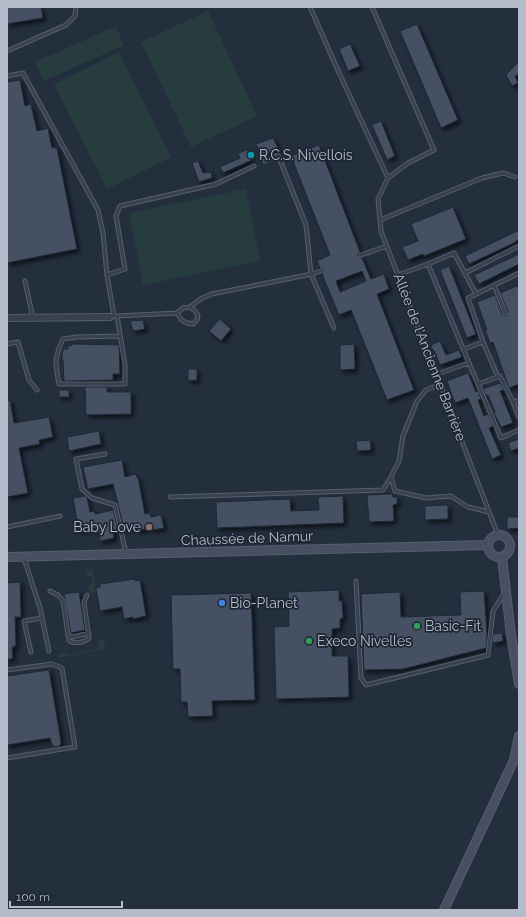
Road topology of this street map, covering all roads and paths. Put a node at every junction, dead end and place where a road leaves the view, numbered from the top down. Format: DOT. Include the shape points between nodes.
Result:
graph roads {
  1 [pos="76,7"];
  2 [pos="310,7"];
  3 [pos="372,7"];
  4 [pos="7,51"];
  5 [pos="7,76"];
  6 [pos="265,161"];
  7 [pos="254,166"];
  8 [pos="515,177"];
  9 [pos="388,178"];
  10 [pos="380,220"];
  11 [pos="387,246"];
  12 [pos="519,246"];
  13 [pos="362,255"];
  14 [pos="428,264"];
  15 [pos="321,271"];
  16 [pos="465,273"];
  17 [pos="311,274"];
  18 [pos="519,274"];
  19 [pos="107,275"];
  20 [pos="398,275"];
  21 [pos="25,281"];
  22 [pos="494,285"];
  23 [pos="476,294"];
  24 [pos="190,307"];
  25 [pos="177,313"];
  26 [pos="505,313"];
  27 [pos="114,316"];
  28 [pos="7,318"];
  29 [pos="33,318"];
  30 [pos="334,328"];
  31 [pos="120,336"];
  32 [pos="483,342"];
  33 [pos="7,344"];
  34 [pos="464,349"];
  35 [pos="469,363"];
  36 [pos="437,374"];
  37 [pos="498,377"];
  38 [pos="441,384"];
  39 [pos="478,384"];
  40 [pos="37,390"];
  41 [pos="519,400"];
  42 [pos="513,402"];
  43 [pos="519,417"];
  44 [pos="519,430"];
  45 [pos="105,454"];
  46 [pos="391,477"];
  47 [pos="170,497"];
  48 [pos="489,512"];
  49 [pos="60,516"];
  50 [pos="7,527"];
  51 [pos="498,535"];
  52 [pos="519,544"];
  53 [pos="488,545"];
  54 [pos="510,545"];
  55 [pos="126,554"];
  56 [pos="7,557"];
  57 [pos="23,557"];
  58 [pos="502,557"];
  59 [pos="356,581"];
  60 [pos="50,591"];
  61 [pos="506,591"];
  62 [pos="87,595"];
  63 [pos="42,618"];
  64 [pos="89,633"];
  65 [pos="68,635"];
  66 [pos="49,651"];
  67 [pos="31,652"];
  68 [pos="7,670"];
  69 [pos="519,684"];
  70 [pos="519,736"];
  71 [pos="7,758"];
  72 [pos="444,910"];
  1 -- 4 [label="lane" via="75,16 66,24"];
  2 -- 9 [label="lane"];
  3 -- 9 [label="lane, Allée de l'Ancienne Barrière" via="434,150 408,163"];
  5 -- 19 [label="lane" via="23,73 98,210"];
  6 -- 17 [label="lane" via="278,155 306,225"];
  7 -- 19 [label="lane" via="216,184 120,206 116,216 125,269"];
  8 -- 10 [label="lane" via="503,173 482,178"];
  9 -- 10 [label="lane, Allée de l'Ancienne Barrière" via="378,199"];
  10 -- 11 [label="lane, Allée de l'Ancienne Barrière"];
  11 -- 13 [label="lane"];
  11 -- 20 [label="lane, Allée de l'Ancienne Barrière"];
  12 -- 16 [label="lane"];
  14 -- 16 [label="lane" via="454,253"];
  14 -- 20 [label="lane"];
  14 -- 34 [label="lane"];
  15 -- 17 [label="lane"];
  16 -- 23 [label="lane"];
  17 -- 24 [label="lane" via="212,294"];
  17 -- 30 [label="lane"];
  18 -- 22 [label="lane"];
  19 -- 27 [label="lane"];
  20 -- 36 [label="lane, Allée de l'Ancienne Barrière"];
  21 -- 29 [label="lane"];
  22 -- 23 [label="lane"];
  22 -- 26 [label="lane"];
  23 -- 32 [label="lane" via="468,298"];
  24 -- 25 [label="lane" via="183,308"];
  24 -- 25 [label="lane" via="198,315 192,324 182,321"];
  25 -- 27 [label="lane"];
  27 -- 29 [label="street"];
  27 -- 31 [label="lane"];
  28 -- 29 [label="street"];
  31 -- 31 [label="lane" via="63,339 56,353 59,384 125,384"];
  32 -- 34 [label="lane"];
  32 -- 37 [label="lane"];
  33 -- 40 [label="lane" via="18,342 29,380"];
  34 -- 35 [label="lane"];
  35 -- 36 [label="lane"];
  35 -- 39 [label="lane"];
  36 -- 38 [label="lane, Allée de l'Ancienne Barrière"];
  37 -- 39 [label="lane"];
  37 -- 42 [label="lane" via="500,376"];
  38 -- 46 [label="lane" via="426,390 417,401 403,436 399,461"];
  38 -- 48 [label="lane, Allée de l'Ancienne Barrière"];
  39 -- 44 [label="lane" via="501,438"];
  41 -- 42 [label="lane"];
  42 -- 43 [label="lane"];
  45 -- 55 [label="lane" via="76,459 82,489 92,498 115,505"];
  46 -- 47 [label="lane" via="383,490"];
  46 -- 48 [label="lane" via="395,491 426,498 451,496 468,507"];
  48 -- 51 [label="lane, Allée de l'Ancienne Barrière"];
  49 -- 50 [label="lane"];
  51 -- 53 [label="main road" via="493,537"];
  51 -- 54 [label="main road" via="504,536"];
  52 -- 54 [label="main road"];
  53 -- 55 [label="main road, Chaussée de Namur"];
  53 -- 58 [label="main road" via="492,555"];
  54 -- 58 [label="main road" via="507,555"];
  55 -- 57 [label="main road, Chaussée de Namur"];
  56 -- 57 [label="main road, Chaussée de Namur"];
  57 -- 63 [label="lane"];
  58 -- 61 [label="main road"];
  59 -- 61 [label="lane" via="361,678 366,685 488,655 493,611"];
  60 -- 65 [label="lane" via="63,601"];
  61 -- 69 [label="main road"];
  62 -- 64 [label="lane" via="84,602"];
  63 -- 66 [label="lane"];
  63 -- 67 [label="lane" via="24,621"];
  64 -- 65 [label="lane" via="73,637"];
  64 -- 65 [label="lane" via="86,641 73,643 69,641"];
  68 -- 71 [label="lane" via="52,664 62,668 75,747"];
  70 -- 72 [label="main road" via="514,760"];
}
